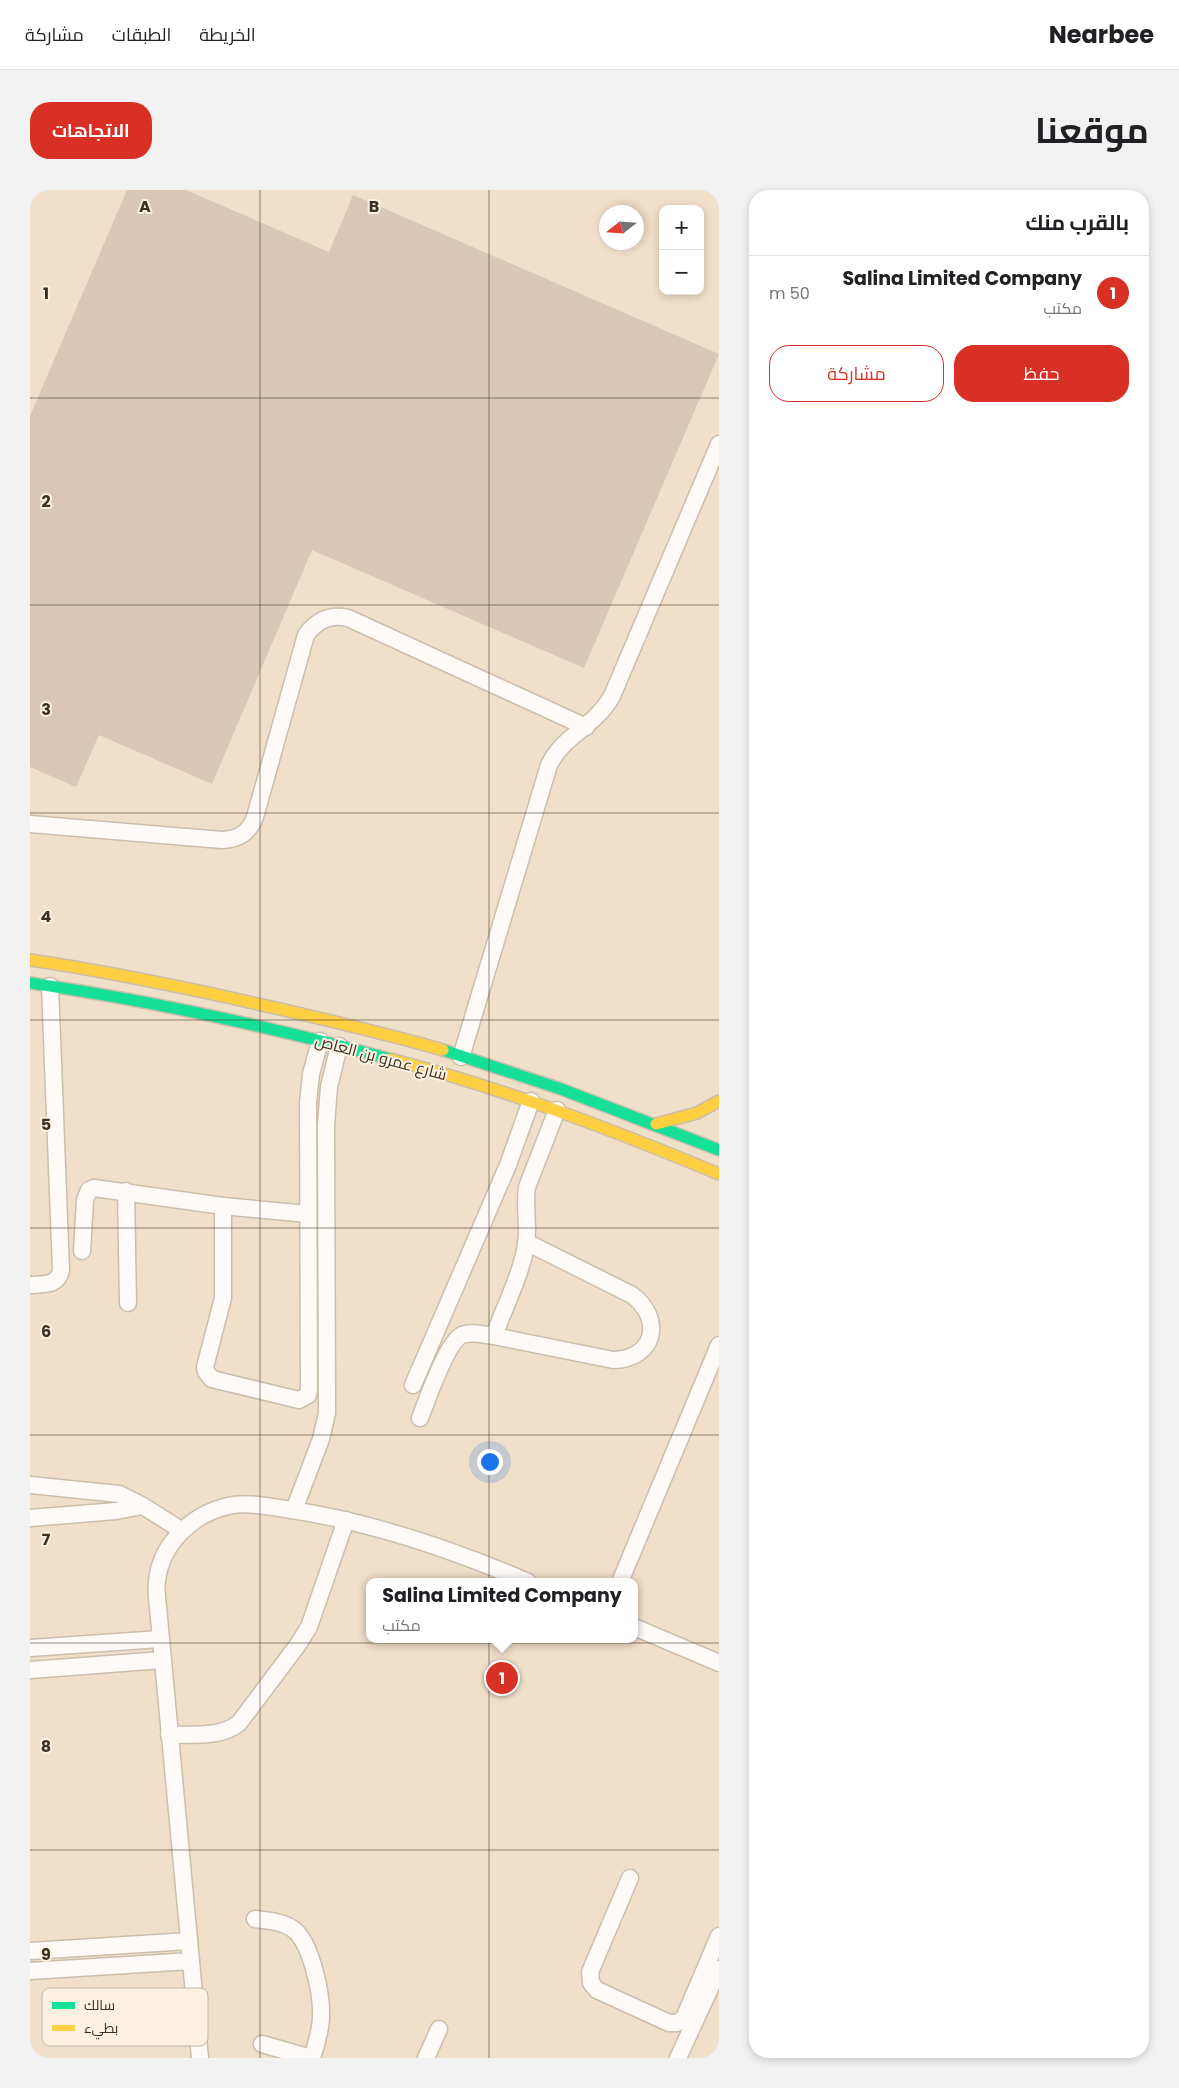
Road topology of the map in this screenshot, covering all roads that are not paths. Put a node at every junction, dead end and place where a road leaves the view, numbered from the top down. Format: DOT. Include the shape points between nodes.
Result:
graph roads {
  1 [pos="719,444"];
  2 [pos="586,727"];
  3 [pos="30,824"];
  4 [pos="30,960"];
  5 [pos="30,983"];
  6 [pos="50,986"];
  7 [pos="320,1041"];
  8 [pos="339,1046"];
  9 [pos="461,1057"];
  10 [pos="531,1101"];
  11 [pos="719,1101"];
  12 [pos="557,1110"];
  13 [pos="656,1124"];
  14 [pos="719,1150"];
  15 [pos="719,1174"];
  16 [pos="126,1192"];
  17 [pos="222,1206"];
  18 [pos="308,1214"];
  19 [pos="526,1242"];
  20 [pos="82,1251"];
  21 [pos="30,1285"];
  22 [pos="128,1303"];
  23 [pos="494,1336"];
  24 [pos="719,1345"];
  25 [pos="413,1385"];
  26 [pos="420,1418"];
  27 [pos="30,1485"];
  28 [pos="144,1506"];
  29 [pos="294,1510"];
  30 [pos="30,1518"];
  31 [pos="346,1520"];
  32 [pos="181,1530"];
  33 [pos="518,1578"];
  34 [pos="622,1578"];
  35 [pos="638,1629"];
  36 [pos="160,1639"];
  37 [pos="30,1648"];
  38 [pos="162,1660"];
  39 [pos="719,1663"];
  40 [pos="30,1670"];
  41 [pos="169,1736"];
  42 [pos="630,1878"];
  43 [pos="256,1919"];
  44 [pos="719,1936"];
  45 [pos="189,1941"];
  46 [pos="30,1951"];
  47 [pos="191,1961"];
  48 [pos="714,1969"];
  49 [pos="30,1971"];
  50 [pos="194,1988"];
  51 [pos="439,2029"];
  52 [pos="262,2044"];
  53 [pos="311,2058"];
  54 [pos="426,2058"];
  55 [pos="678,2058"];
  1 -- 2 [label="lane" via="612,696 597,718"];
  2 -- 3 [label="lane" via="348,618 329,617 312,627 306,635 255,817 252,825 239,837 222,840"];
  2 -- 9 [label="lane" via="560,747 549,765"];
  4 -- 9 [label="main road, شارع عمرو بن العاص" via="131,977 331,1020"];
  5 -- 6 [label="main road, شارع عمرو بن العاص"];
  6 -- 7 [label="main road, شارع عمرو بن العاص" via="122,998"];
  6 -- 21 [label="lane" via="61,1270 60,1276 51,1284"];
  7 -- 8 [label="main road, شارع عمرو بن العاص"];
  7 -- 18 [label="lane" via="311,1074 308,1103"];
  8 -- 10 [label="main road, شارع عمرو بن العاص" via="439,1072"];
  8 -- 29 [label="lane" via="329,1087 326,1125 327,1413 321,1439"];
  9 -- 13 [label="main road, شارع عمرو بن العاص"];
  10 -- 12 [label="main road, شارع عمرو بن العاص"];
  10 -- 25 [label="lane" via="508,1165"];
  11 -- 13 [label="main road" via="701,1111"];
  12 -- 15 [label="main road, شارع عمرو بن العاص"];
  12 -- 19 [label="lane" via="527,1187"];
  13 -- 14 [label="main road, شارع عمرو بن العاص"];
  16 -- 17 [label="lane"];
  16 -- 20 [label="lane" via="100,1187 89,1190 85,1200"];
  16 -- 22 [label="lane"];
  17 -- 18 [label="lane"];
  17 -- 18 [label="lane" via="223,1298 206,1372 212,1379 299,1400 308,1395 309,1390"];
  19 -- 23 [label="lane"];
  19 -- 23 [label="lane" via="637,1298 648,1312 652,1333 644,1349 626,1360"];
  23 -- 26 [label="lane" via="468,1333 455,1340"];
  24 -- 34 [label="lane"];
  27 -- 28 [label="lane" via="119,1494"];
  28 -- 30 [label="lane"];
  28 -- 32 [label="lane"];
  29 -- 31 [label="lane"];
  29 -- 32 [label="lane" via="229,1505 203,1514"];
  31 -- 33 [label="lane" via="433,1544"];
  31 -- 41 [label="lane" via="309,1627 239,1723 218,1733"];
  32 -- 36 [label="lane" via="165,1553 157,1580"];
  35 -- 39 [label="lane"];
  36 -- 37 [label="lane"];
  36 -- 38 [label="lane"];
  38 -- 40 [label="lane"];
  38 -- 41 [label="lane"];
  41 -- 45 [label="lane"];
  42 -- 48 [label="lane" via="590,1972 590,1983 673,2024 684,2018"];
  43 -- 53 [label="lane" via="292,1928 305,1946 313,1969 321,2015"];
  44 -- 48 [label="lane"];
  45 -- 46 [label="lane"];
  45 -- 47 [label="lane"];
  47 -- 49 [label="lane"];
  47 -- 50 [label="lane"];
  48 -- 55 [label="lane"];
  51 -- 54 [label="lane"];
  52 -- 53 [label="lane"];
}
